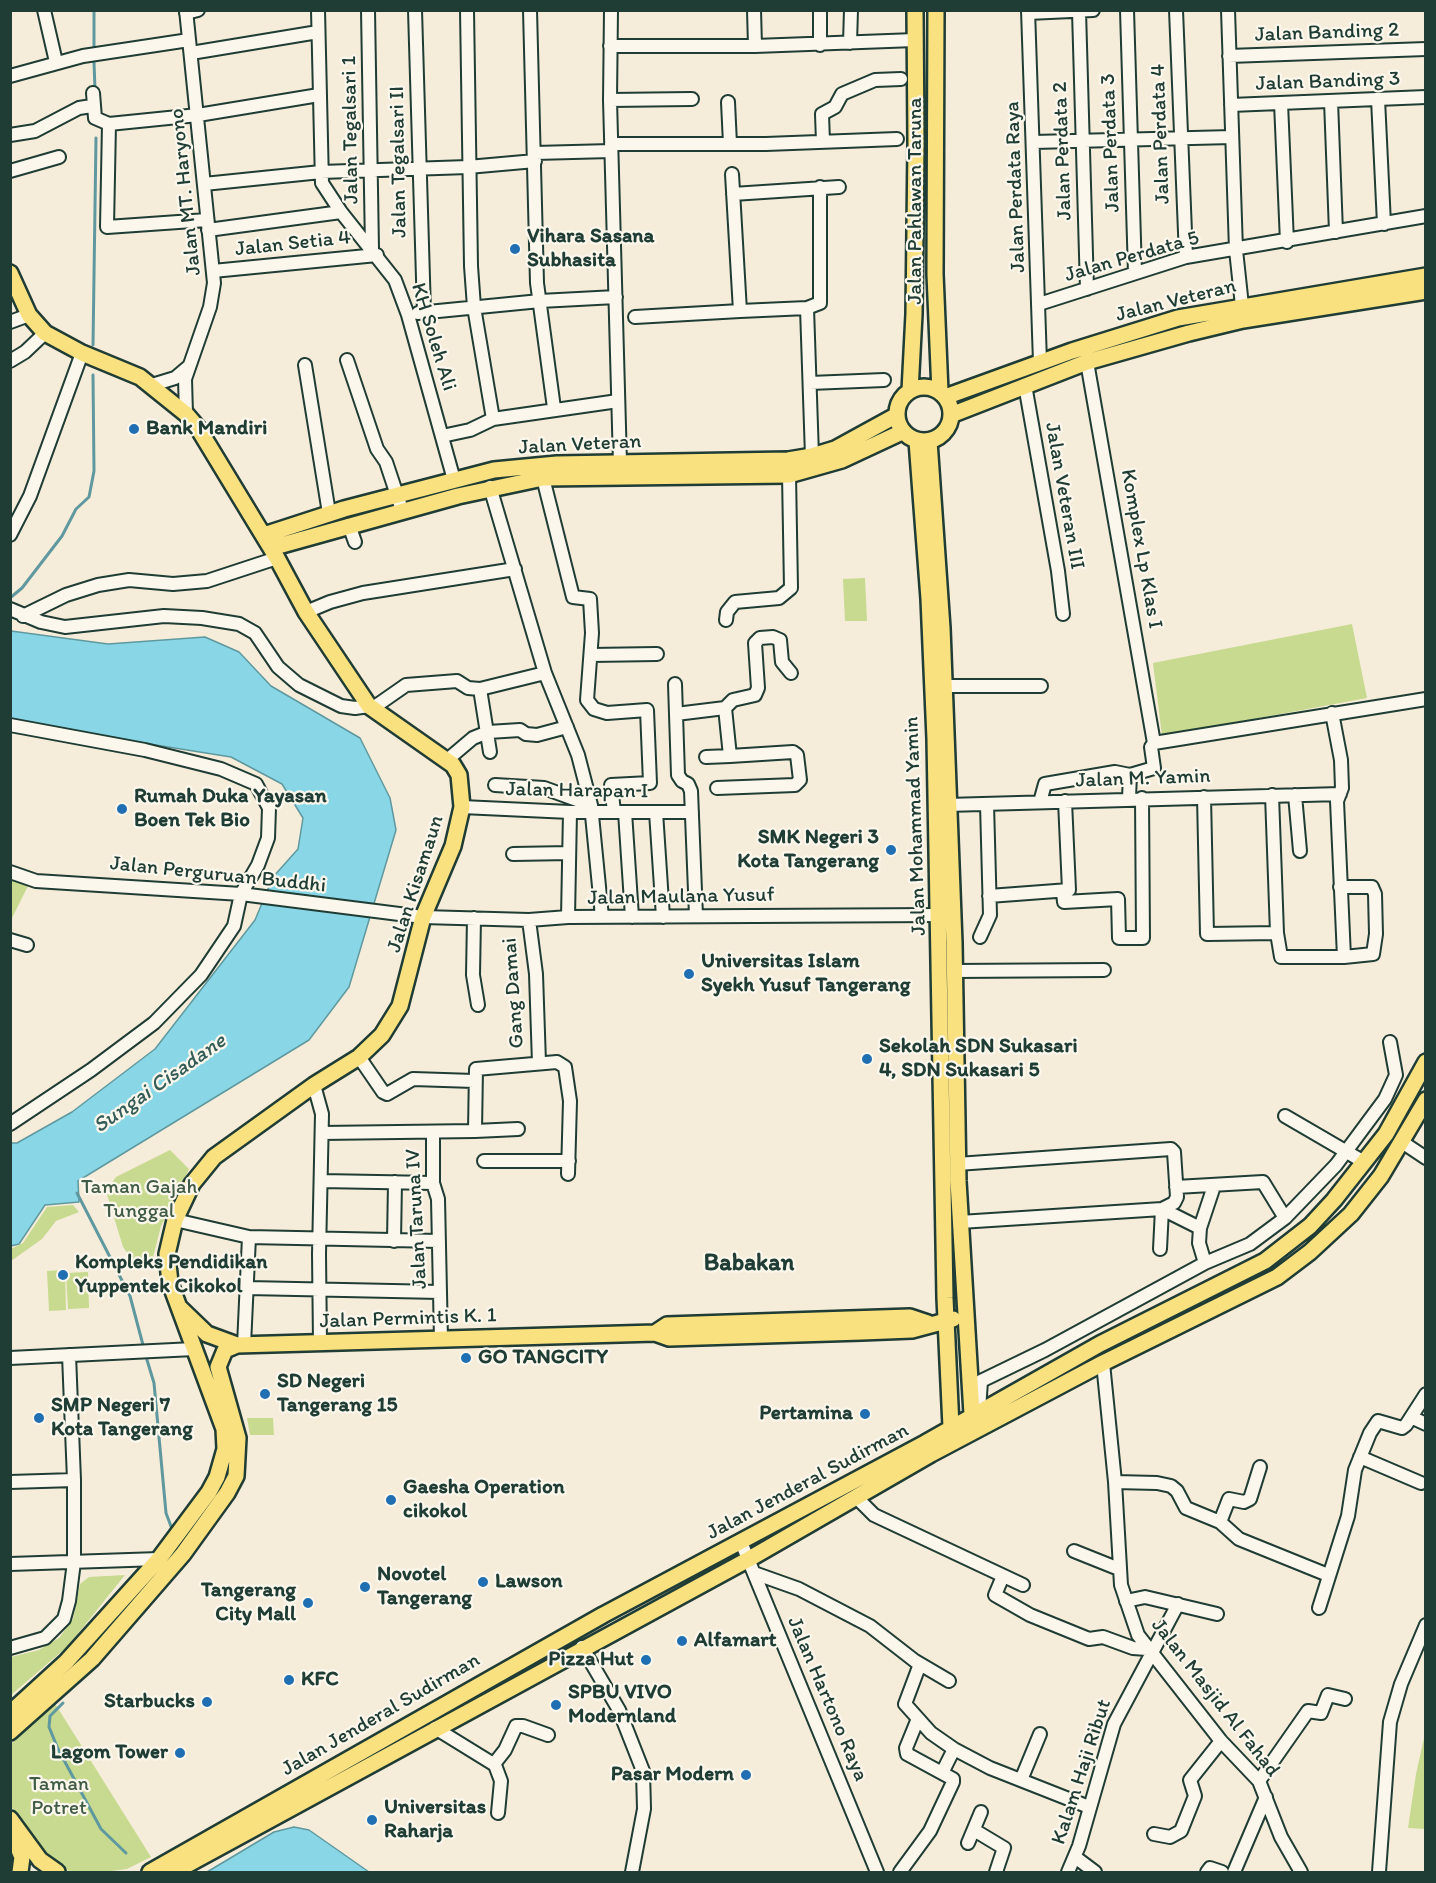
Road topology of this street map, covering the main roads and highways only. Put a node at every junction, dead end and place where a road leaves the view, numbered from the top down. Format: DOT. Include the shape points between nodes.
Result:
graph roads {
  1 [pos="915,10"];
  2 [pos="936,10"];
  3 [pos="10,273"];
  4 [pos="1425,276"];
  5 [pos="1388,290"];
  6 [pos="1425,291"];
  7 [pos="1242,313"];
  8 [pos="910,392"];
  9 [pos="943,395"];
  10 [pos="897,415"];
  11 [pos="951,415"];
  12 [pos="902,432"];
  13 [pos="923,441"];
  14 [pos="716,469"];
  15 [pos="271,547"];
  16 [pos="1425,1062"];
  17 [pos="1425,1100"];
  18 [pos="177,1305"];
  19 [pos="965,1311"];
  20 [pos="945,1322"];
  21 [pos="241,1345"];
  22 [pos="969,1383"];
  23 [pos="948,1390"];
  24 [pos="976,1412"];
  25 [pos="951,1427"];
  26 [pos="75,1664"];
  27 [pos="33,1711"];
  28 [pos="10,1713"];
  29 [pos="10,1732"];
  30 [pos="10,1739"];
  31 [pos="10,1819"];
  32 [pos="10,1832"];
  33 [pos="184,1870"];
  34 [pos="20,1872"];
  35 [pos="57,1872"];
  36 [pos="150,1872"];
  1 -- 8 [label="main road, Jalan Pahlawan Taruna"];
  2 -- 9 [label="main road, Jalan Pahlawan Taruna" via="935,274"];
  3 -- 15 [label="main road, Jalan Kisamaun" via="29,315 45,333 82,353 127,370 186,414"];
  4 -- 5 [label="main road, Jalan Veteran"];
  5 -- 6 [label="main road, Jalan Veteran"];
  5 -- 7 [label="main road, Jalan Veteran"];
  7 -- 9 [label="main road, Jalan Veteran" via="1169,321"];
  7 -- 11 [label="main road, Jalan Veteran" via="1087,362"];
  8 -- 9 [label="main road" via="930,388"];
  8 -- 10 [label="main road" via="899,403"];
  9 -- 11 [label="main road"];
  10 -- 12 [label="main road"];
  10 -- 14 [label="main road, Jalan Veteran" via="835,449 812,456"];
  11 -- 13 [label="main road" via="945,431"];
  12 -- 13 [label="main road"];
  12 -- 14 [label="main road, Jalan Veteran" via="842,460 789,475"];
  13 -- 19 [label="main road, Jalan Mohammad Yamin" via="944,686 957,1164"];
  13 -- 20 [label="main road, Jalan Mohammad Yamin" via="939,915"];
  14 -- 15 [label="main road, Jalan Veteran" via="543,478 402,510"];
  14 -- 15 [label="main road, Jalan Veteran" via="620,463 494,471 329,513"];
  15 -- 18 [label="main road, Jalan Kisamaun" via="306,612 371,707 447,760 459,775 462,807 453,846 423,917 400,1006 382,1035 359,1058 314,1084 214,1157 192,1184 168,1242 167,1265"];
  16 -- 24 [label="main road, Jalan Jenderal Sudirman" via="1401,1109 1364,1162 1334,1200 1289,1244 1265,1261"];
  17 -- 33 [label="main road, Jalan Jenderal Sudirman" via="1381,1176 1351,1214 1283,1273 1103,1363 856,1497 752,1566 582,1647"];
  18 -- 21 [label="main road, Jalan Permintis K. 1" via="207,1334"];
  18 -- 26 [label="main road, Jalan Kisamaun" via="224,1429 225,1449 209,1492"];
  19 -- 20 [label="main road, Jalan Permintis K. 1"];
  19 -- 22 [label="main road, Jalan Mohammad Yamin"];
  20 -- 21 [label="main road, Jalan Permintis K. 1" via="928,1323 912,1330 669,1338 655,1333"];
  20 -- 23 [label="main road, Jalan Mohammad Yamin"];
  21 -- 26 [label="main road" via="225,1350 218,1366 238,1438 236,1476 231,1486 183,1554"];
  22 -- 23 [label="main road"];
  22 -- 24 [label="main road, Jalan Mohammad Yamin"];
  23 -- 25 [label="main road, Jalan Mohammad Yamin"];
  24 -- 25 [label="main road, Jalan Jenderal Sudirman"];
  25 -- 36 [label="main road, Jalan Jenderal Sudirman" via="505,1669"];
  26 -- 27 [label="main road"];
  26 -- 28 [label="main road"];
  27 -- 29 [label="main road"];
  27 -- 30 [label="main road"];
  31 -- 35 [label="main road" via="40,1860"];
  32 -- 34 [label="main road" via="22,1857"];
}
